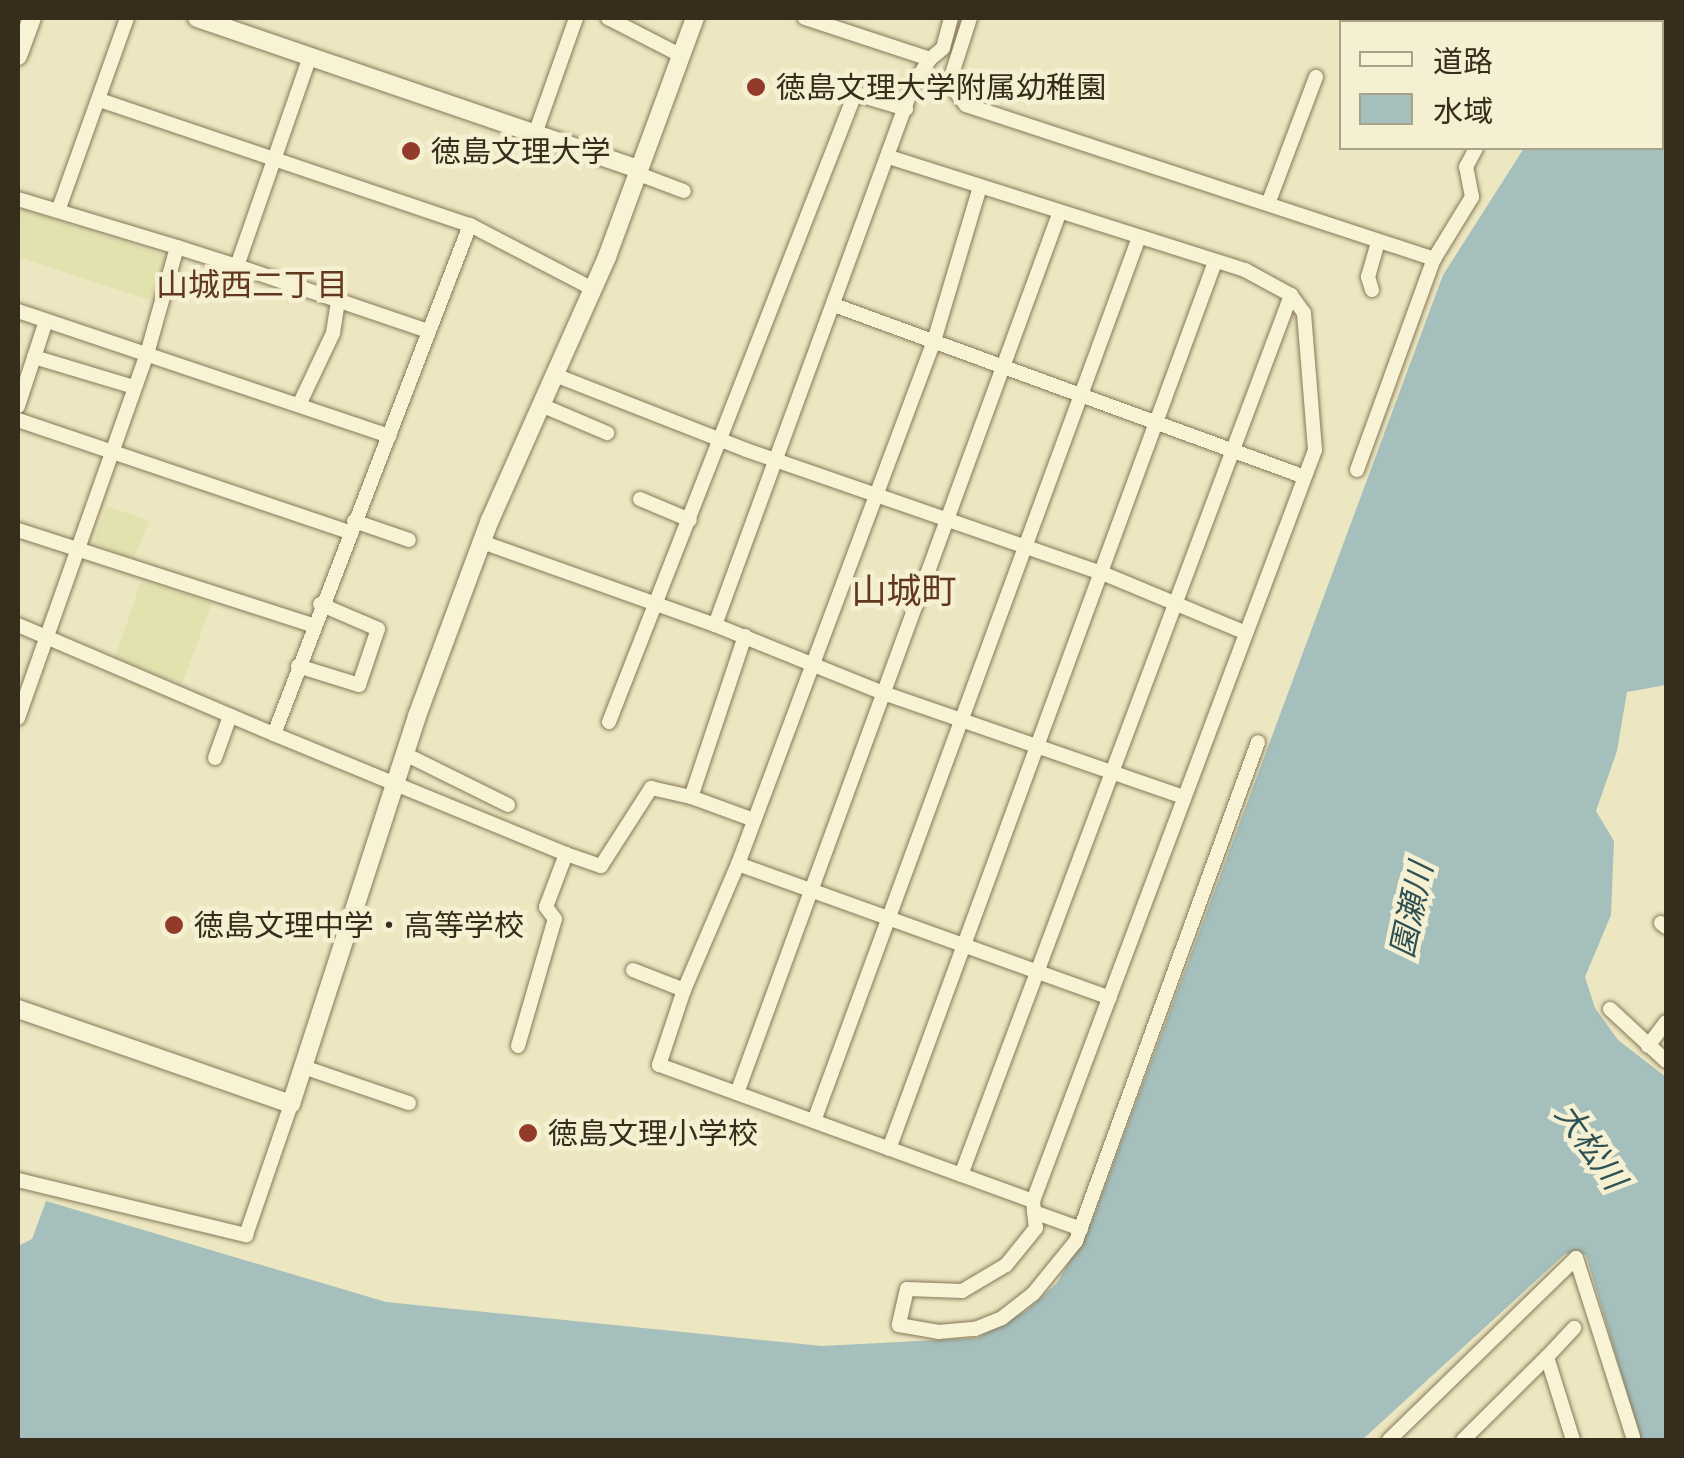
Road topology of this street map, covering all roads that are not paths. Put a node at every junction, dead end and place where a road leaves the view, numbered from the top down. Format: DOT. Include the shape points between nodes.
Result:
graph roads {
  1 [pos="32,18"];
  2 [pos="127,18"];
  3 [pos="197,18"];
  4 [pos="576,18"];
  5 [pos="608,18"];
  6 [pos="695,18"];
  7 [pos="805,18"];
  8 [pos="952,18"];
  9 [pos="970,18"];
  10 [pos="678,54"];
  11 [pos="18,56"];
  12 [pos="310,56"];
  13 [pos="930,59"];
  14 [pos="1316,77"];
  15 [pos="100,100"];
  16 [pos="906,109"];
  17 [pos="535,134"];
  18 [pos="1475,150"];
  19 [pos="889,157"];
  20 [pos="274,160"];
  21 [pos="637,171"];
  22 [pos="980,187"];
  23 [pos="684,191"];
  24 [pos="18,198"];
  25 [pos="1268,204"];
  26 [pos="58,211"];
  27 [pos="1059,214"];
  28 [pos="470,225"];
  29 [pos="1138,240"];
  30 [pos="1378,240"];
  31 [pos="177,247"];
  32 [pos="1434,259"];
  33 [pos="1215,262"];
  34 [pos="237,266"];
  35 [pos="593,289"];
  36 [pos="1372,290"];
  37 [pos="1291,295"];
  38 [pos="338,300"];
  39 [pos="834,305"];
  40 [pos="18,311"];
  41 [pos="46,321"];
  42 [pos="428,330"];
  43 [pos="934,341"];
  44 [pos="147,354"];
  45 [pos="34,357"];
  46 [pos="1004,367"];
  47 [pos="554,375"];
  48 [pos="134,386"];
  49 [pos="1081,396"];
  50 [pos="541,405"];
  51 [pos="18,406"];
  52 [pos="299,406"];
  53 [pos="18,420"];
  54 [pos="1158,423"];
  55 [pos="607,433"];
  56 [pos="390,436"];
  57 [pos="721,440"];
  58 [pos="108,450"];
  59 [pos="1232,451"];
  60 [pos="779,462"];
  61 [pos="1357,470"];
  62 [pos="1305,477"];
  63 [pos="877,496"];
  64 [pos="640,498"];
  65 [pos="690,520"];
  66 [pos="948,522"];
  67 [pos="351,526"];
  68 [pos="18,530"];
  69 [pos="408,540"];
  70 [pos="482,542"];
  71 [pos="74,548"];
  72 [pos="1028,548"];
  73 [pos="1102,573"];
  74 [pos="1174,602"];
  75 [pos="320,604"];
  76 [pos="655,604"];
  77 [pos="715,624"];
  78 [pos="18,625"];
  79 [pos="312,625"];
  80 [pos="1246,633"];
  81 [pos="745,636"];
  82 [pos="48,640"];
  83 [pos="811,661"];
  84 [pos="298,666"];
  85 [pos="886,694"];
  86 [pos="230,716"];
  87 [pos="18,718"];
  88 [pos="965,718"];
  89 [pos="610,722"];
  90 [pos="274,734"];
  91 [pos="1258,742"];
  92 [pos="1038,743"];
  93 [pos="406,754"];
  94 [pos="215,758"];
  95 [pos="1113,770"];
  96 [pos="397,784"];
  97 [pos="691,797"];
  98 [pos="1184,797"];
  99 [pos="508,805"];
  100 [pos="754,820"];
  101 [pos="566,854"];
  102 [pos="738,864"];
  103 [pos="812,889"];
  104 [pos="890,916"];
  105 [pos="964,943"];
  106 [pos="633,970"];
  107 [pos="1037,970"];
  108 [pos="684,990"];
  109 [pos="1110,998"];
  110 [pos="18,1008"];
  111 [pos="1610,1009"];
  112 [pos="1666,1022"];
  113 [pos="518,1046"];
  114 [pos="1648,1046"];
  115 [pos="1666,1061"];
  116 [pos="303,1067"];
  117 [pos="737,1093"];
  118 [pos="409,1103"];
  119 [pos="291,1104"];
  120 [pos="814,1121"];
  121 [pos="889,1148"];
  122 [pos="961,1175"];
  123 [pos="20,1185"];
  124 [pos="1034,1206"];
  125 [pos="1081,1229"];
  126 [pos="1574,1328"];
  127 [pos="1547,1357"];
  128 [pos="1633,1437"];
  129 [pos="1389,1440"];
  130 [pos="1463,1440"];
  131 [pos="1573,1440"];
  1 -- 11 [label="street"];
  2 -- 15 [label="street"];
  3 -- 12 [label="street"];
  4 -- 17 [label="street"];
  5 -- 10 [label="street"];
  6 -- 10 [label="street"];
  7 -- 13 [label="street"];
  8 -- 13 [label="street" via="942,48"];
  9 -- 25 [label="street" via="952,74 952,87 966,104"];
  10 -- 21 [label="street"];
  12 -- 17 [label="street"];
  12 -- 20 [label="street"];
  13 -- 16 [label="street"];
  14 -- 25 [label="street"];
  15 -- 20 [label="street"];
  15 -- 26 [label="street"];
  16 -- 19 [label="street"];
  16 -- 57 [label="street" via="849,92"];
  17 -- 21 [label="street"];
  18 -- 32 [label="street" via="1466,166 1472,197"];
  19 -- 22 [label="street"];
  19 -- 39 [label="street"];
  20 -- 28 [label="street"];
  20 -- 34 [label="street"];
  21 -- 23 [label="street"];
  21 -- 35 [label="street"];
  22 -- 27 [label="street"];
  22 -- 43 [label="street"];
  24 -- 26 [label="street"];
  25 -- 30 [label="street"];
  26 -- 31 [label="street"];
  27 -- 29 [label="street"];
  27 -- 46 [label="street"];
  28 -- 35 [label="street"];
  28 -- 42 [label="street"];
  29 -- 33 [label="street"];
  29 -- 49 [label="street"];
  30 -- 32 [label="street"];
  30 -- 36 [label="street" via="1368,277"];
  31 -- 34 [label="street"];
  31 -- 44 [label="street"];
  32 -- 61 [label="street"];
  33 -- 37 [label="street"];
  33 -- 54 [label="street"];
  34 -- 38 [label="street"];
  35 -- 47 [label="street"];
  37 -- 59 [label="street"];
  37 -- 62 [label="street" via="1304,313 1312,403 1315,450"];
  38 -- 42 [label="street"];
  38 -- 52 [label="street" via="333,333"];
  39 -- 43 [label="street"];
  39 -- 60 [label="street"];
  40 -- 41 [label="street"];
  41 -- 44 [label="street"];
  41 -- 45 [label="street"];
  42 -- 56 [label="street"];
  43 -- 46 [label="street"];
  43 -- 63 [label="street"];
  44 -- 48 [label="street"];
  44 -- 52 [label="street"];
  45 -- 48 [label="street"];
  45 -- 51 [label="street"];
  46 -- 49 [label="street"];
  46 -- 66 [label="street"];
  47 -- 50 [label="street"];
  47 -- 57 [label="street"];
  48 -- 58 [label="street"];
  49 -- 54 [label="street"];
  49 -- 72 [label="street"];
  50 -- 55 [label="street"];
  50 -- 70 [label="street"];
  52 -- 56 [label="street"];
  53 -- 58 [label="street"];
  54 -- 59 [label="street"];
  54 -- 73 [label="street"];
  56 -- 67 [label="street"];
  57 -- 60 [label="street"];
  57 -- 65 [label="street"];
  58 -- 67 [label="street"];
  58 -- 71 [label="street"];
  59 -- 62 [label="street"];
  59 -- 74 [label="street"];
  60 -- 63 [label="street"];
  60 -- 77 [label="street"];
  62 -- 80 [label="street"];
  63 -- 66 [label="street"];
  63 -- 83 [label="street"];
  64 -- 65 [label="street"];
  65 -- 76 [label="street"];
  66 -- 72 [label="street"];
  66 -- 85 [label="street"];
  67 -- 69 [label="street"];
  67 -- 75 [label="street"];
  68 -- 71 [label="street"];
  70 -- 76 [label="street"];
  70 -- 93 [label="street"];
  71 -- 79 [label="street"];
  71 -- 82 [label="street"];
  72 -- 73 [label="street"];
  72 -- 88 [label="street"];
  73 -- 74 [label="street"];
  73 -- 92 [label="street"];
  74 -- 80 [label="street"];
  74 -- 95 [label="street"];
  75 -- 79 [label="street"];
  75 -- 84 [label="street" via="378,629 360,685"];
  76 -- 77 [label="street"];
  76 -- 89 [label="street"];
  77 -- 81 [label="street"];
  78 -- 82 [label="street"];
  79 -- 84 [label="street"];
  80 -- 98 [label="street"];
  81 -- 83 [label="street"];
  81 -- 97 [label="street"];
  82 -- 86 [label="street"];
  82 -- 87 [label="street"];
  83 -- 85 [label="street"];
  83 -- 100 [label="street"];
  84 -- 90 [label="street"];
  85 -- 88 [label="street"];
  85 -- 103 [label="street"];
  86 -- 90 [label="street"];
  86 -- 94 [label="street"];
  88 -- 92 [label="street"];
  88 -- 104 [label="street"];
  90 -- 96 [label="street"];
  91 -- 125 [label="street"];
  92 -- 95 [label="street"];
  92 -- 105 [label="street"];
  93 -- 96 [label="street"];
  93 -- 99 [label="street"];
  95 -- 98 [label="street"];
  95 -- 107 [label="street"];
  96 -- 101 [label="street"];
  96 -- 116 [label="street"];
  97 -- 100 [label="street"];
  97 -- 101 [label="street" via="651,788 601,866"];
  98 -- 109 [label="street"];
  100 -- 102 [label="street"];
  101 -- 113 [label="street" via="546,908 555,919"];
  102 -- 103 [label="street"];
  102 -- 108 [label="street"];
  103 -- 104 [label="street"];
  103 -- 117 [label="street"];
  104 -- 105 [label="street"];
  104 -- 120 [label="street"];
  105 -- 107 [label="street"];
  105 -- 121 [label="street"];
  106 -- 108 [label="street"];
  107 -- 109 [label="street"];
  107 -- 122 [label="street"];
  108 -- 117 [label="street" via="659,1065"];
  109 -- 124 [label="street"];
  110 -- 119 [label="street"];
  111 -- 114 [label="street"];
  112 -- 114 [label="street"];
  114 -- 115 [label="street"];
  116 -- 118 [label="street"];
  116 -- 119 [label="street"];
  117 -- 120 [label="street"];
  119 -- 123 [label="street" via="246,1236"];
  120 -- 121 [label="street"];
  121 -- 122 [label="street"];
  122 -- 124 [label="street"];
  124 -- 125 [label="street"];
  124 -- 125 [label="street" via="1036,1228 1006,1265 962,1291 907,1289 899,1325 975,1329 1002,1318 1062,1264"];
  126 -- 127 [label="street"];
  127 -- 130 [label="street"];
  127 -- 131 [label="street"];
  128 -- 129 [label="street" via="1576,1258"];
}
